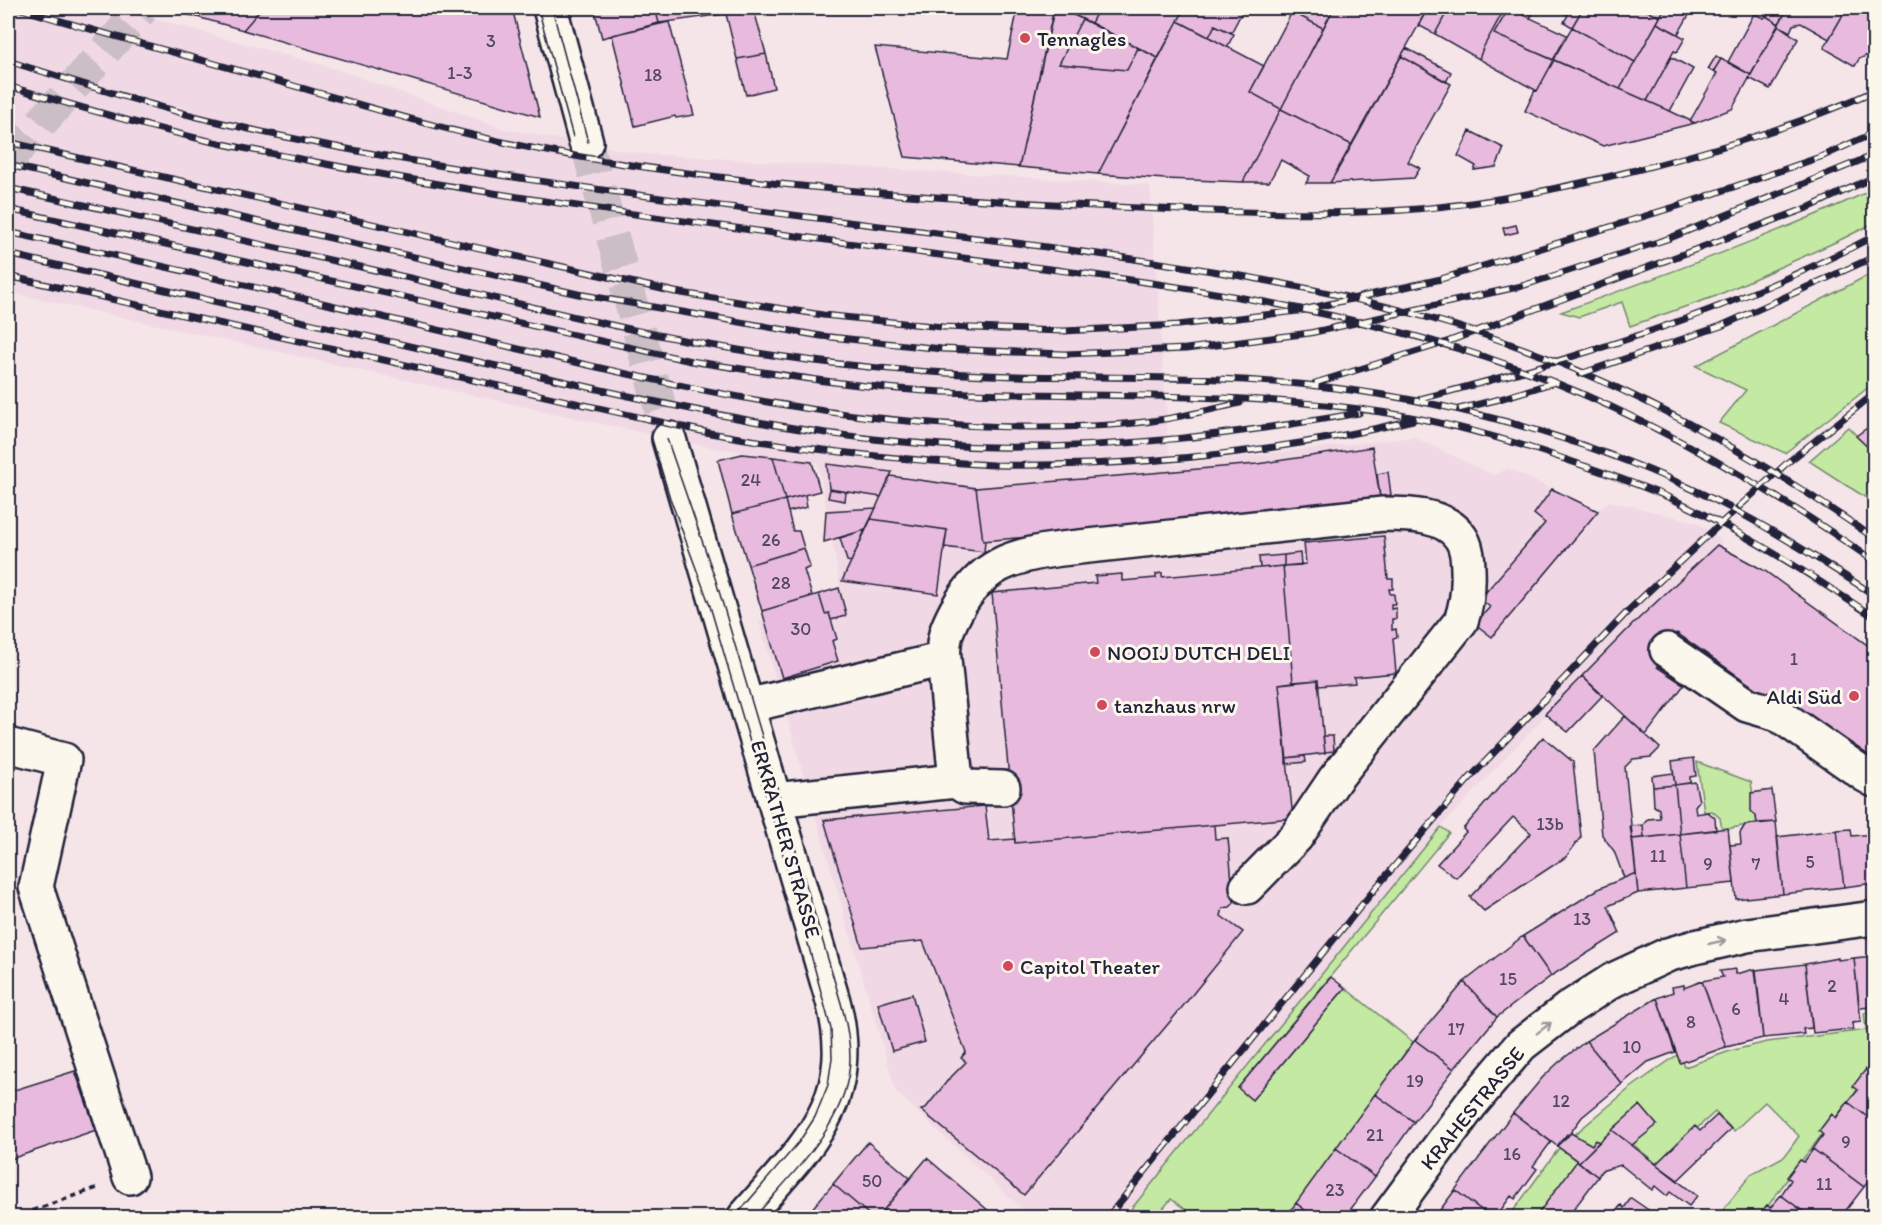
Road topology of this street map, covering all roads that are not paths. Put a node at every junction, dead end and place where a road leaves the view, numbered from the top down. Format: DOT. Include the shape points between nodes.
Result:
graph roads {
  1 [pos="550,8"];
  2 [pos="586,142"];
  3 [pos="669,439"];
  4 [pos="1667,650"];
  5 [pos="944,659"];
  6 [pos="747,706"];
  7 [pos="8,745"];
  8 [pos="1875,780"];
  9 [pos="956,781"];
  10 [pos="1003,788"];
  11 [pos="774,800"];
  12 [pos="1247,887"];
  13 [pos="1875,918"];
  14 [pos="130,1177"];
  15 [pos="744,1218"];
  16 [pos="1386,1218"];
  1 -- 2 [label="street"];
  3 -- 6 [label="street, ERKRATHER STRASSE"];
  4 -- 8 [label="street" via="1747,705 1778,714"];
  5 -- 6 [label="street"];
  5 -- 9 [label="street"];
  5 -- 12 [label="street" via="942,644 947,627 971,587 995,567 1020,556 1383,514 1427,517 1453,529 1463,540 1468,562 1467,596 1461,621 1335,779 1296,837"];
  6 -- 11 [label="street, ERKRATHER STRASSE"];
  7 -- 14 [label="street" via="64,760 36,887"];
  9 -- 10 [label="street" via="965,787"];
  9 -- 11 [label="street"];
  11 -- 15 [label="street, ERKRATHER STRASSE" via="835,1007 841,1051 833,1098 819,1126"];
  16 -- 13 [label="street, KRAHESTRASSE, one-way" via="1471,1104 1521,1045 1613,980 1695,947 1747,935"];
}
